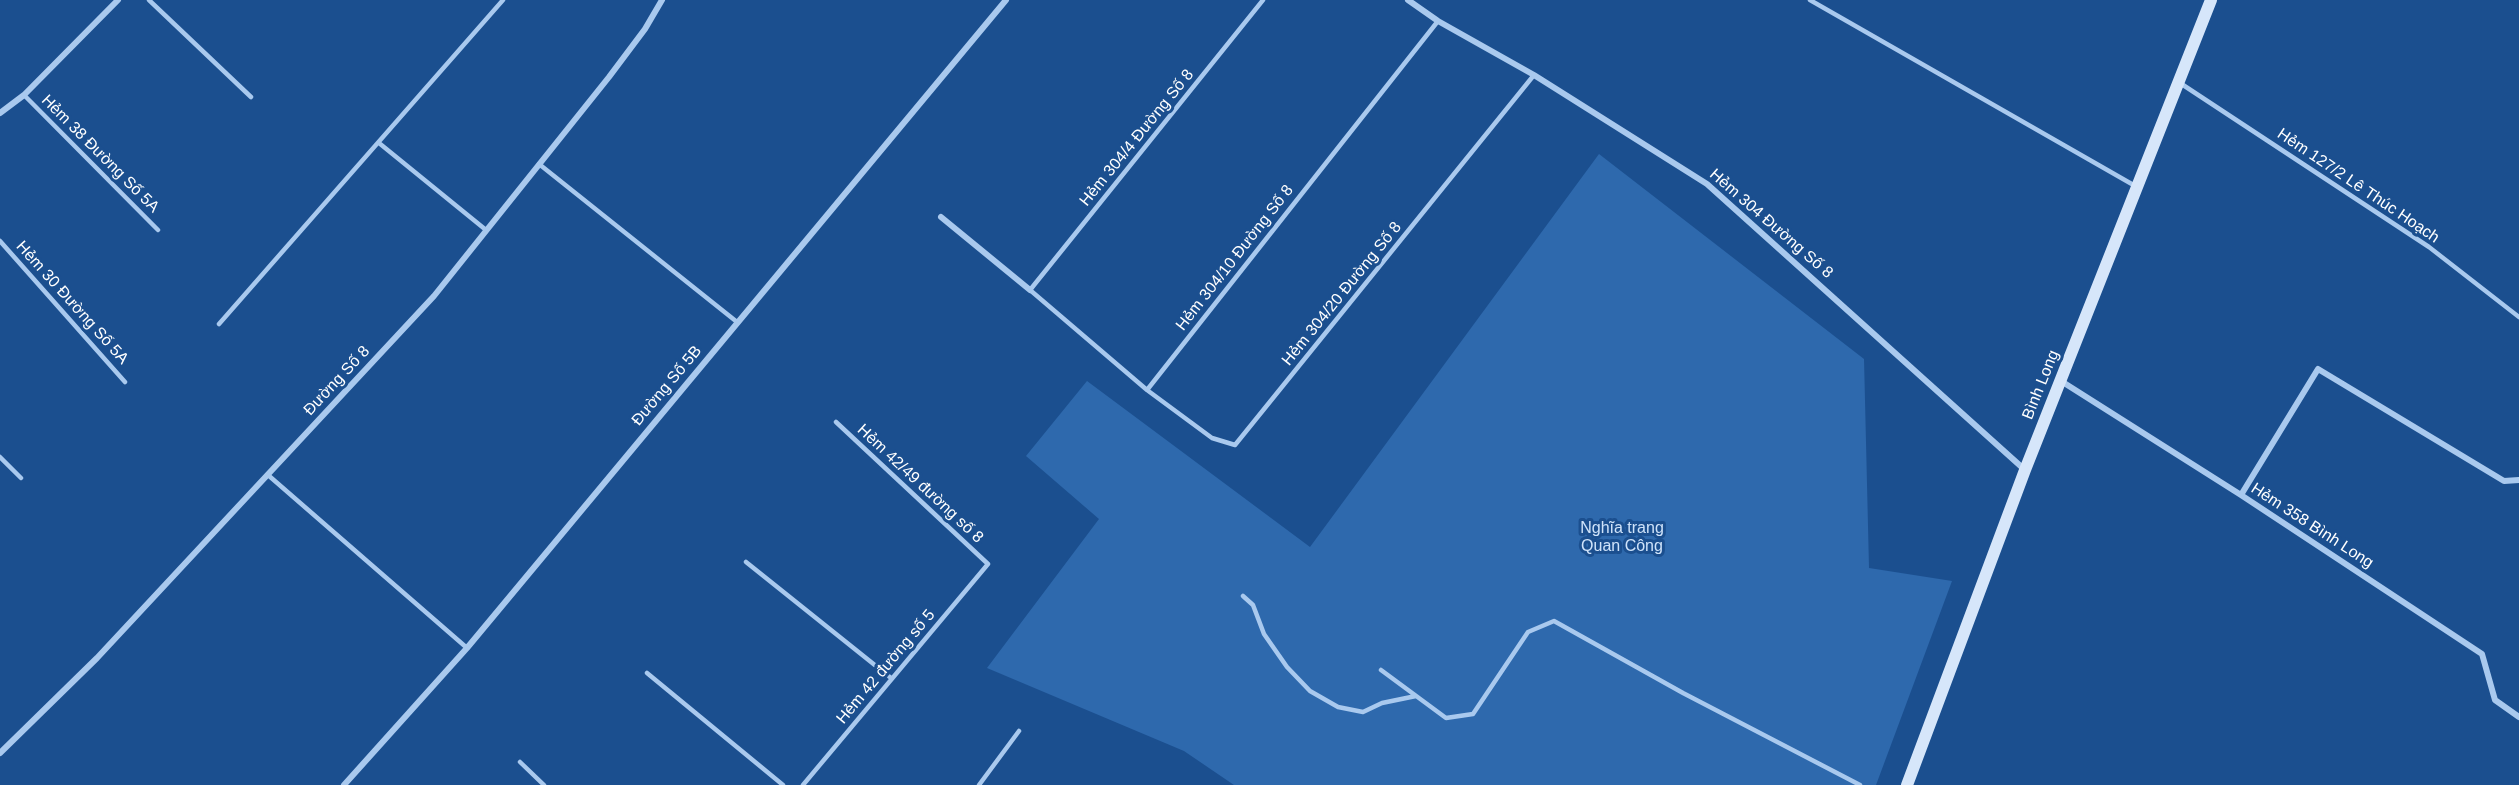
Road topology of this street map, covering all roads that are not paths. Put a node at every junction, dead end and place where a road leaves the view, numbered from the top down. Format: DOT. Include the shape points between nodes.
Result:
graph roads {
  1 [pos="118,0"];
  2 [pos="149,0"];
  3 [pos="503,0"];
  4 [pos="662,0"];
  5 [pos="1006,0"];
  6 [pos="1263,0"];
  7 [pos="1408,0"];
  8 [pos="1810,0"];
  9 [pos="2211,0"];
  10 [pos="1438,21"];
  11 [pos="1534,75"];
  12 [pos="2178,81"];
  13 [pos="24,95"];
  14 [pos="251,97"];
  15 [pos="0,113"];
  16 [pos="379,143"];
  17 [pos="539,164"];
  18 [pos="2137,187"];
  19 [pos="941,217"];
  20 [pos="158,230"];
  21 [pos="486,230"];
  22 [pos="0,241"];
  23 [pos="1030,290"];
  24 [pos="2519,317"];
  25 [pos="737,322"];
  26 [pos="219,324"];
  27 [pos="2060,380"];
  28 [pos="125,382"];
  29 [pos="1148,390"];
  30 [pos="836,422"];
  31 [pos="0,457"];
  32 [pos="2025,470"];
  33 [pos="268,475"];
  34 [pos="21,478"];
  35 [pos="2519,480"];
  36 [pos="2241,495"];
  37 [pos="746,562"];
  38 [pos="988,564"];
  39 [pos="1243,596"];
  40 [pos="467,648"];
  41 [pos="1382,670"];
  42 [pos="647,673"];
  43 [pos="891,678"];
  44 [pos="1416,696"];
  45 [pos="2519,717"];
  46 [pos="1019,731"];
  47 [pos="0,753"];
  48 [pos="520,762"];
  49 [pos="344,785"];
  50 [pos="544,785"];
  51 [pos="783,785"];
  52 [pos="803,785"];
  53 [pos="979,785"];
  54 [pos="1860,785"];
  55 [pos="1907,785"];
  1 -- 13 [label="street"];
  2 -- 14 [label="lane"];
  3 -- 16 [label="lane"];
  4 -- 17 [label="street, Đường Số 8" via="645,29"];
  5 -- 25 [label="street, Đường Số 5B"];
  6 -- 23 [label="lane, Hẻm 304/4 Đường Số 8"];
  7 -- 10 [label="street, Hẻm 304 Đường Số 8"];
  8 -- 18 [label="lane"];
  9 -- 12 [label="main road, Bình Long"];
  10 -- 11 [label="street, Hẻm 304 Đường Số 8"];
  10 -- 29 [label="lane, Hẻm 304/10 Đường Số 8"];
  11 -- 29 [label="lane, Hẻm 304/20 Đường Số 8" via="1235,446 1212,438"];
  11 -- 32 [label="street, Hẻm 304 Đường Số 8" via="1707,184"];
  12 -- 18 [label="main road, Bình Long"];
  12 -- 24 [label="lane, Hẻm 127/2 Lê Thúc Hoạch" via="2429,247"];
  13 -- 15 [label="street"];
  13 -- 20 [label="lane, Hẻm 38 Đường Số 5A"];
  16 -- 21 [label="lane"];
  16 -- 26 [label="lane"];
  17 -- 21 [label="street, Đường Số 8"];
  17 -- 25 [label="lane"];
  18 -- 27 [label="main road, Bình Long"];
  19 -- 23 [label="street"];
  21 -- 33 [label="street, Đường Số 8" via="434,296"];
  22 -- 28 [label="lane, Hẻm 30 Đường Số 5A"];
  23 -- 29 [label="lane"];
  25 -- 40 [label="street, Đường Số 5B"];
  27 -- 32 [label="main road, Bình Long"];
  27 -- 36 [label="street, Hẻm 358 Bình Long"];
  30 -- 38 [label="lane, Hẻm 42/49 đường số 8"];
  31 -- 34 [label="lane"];
  32 -- 55 [label="main road, Bình Long"];
  33 -- 40 [label="lane"];
  33 -- 47 [label="street, Đường Số 8" via="98,658"];
  35 -- 36 [label="street" via="2504,481 2318,369"];
  36 -- 45 [label="street, Hẻm 358 Bình Long" via="2482,654 2495,700"];
  37 -- 43 [label="lane"];
  38 -- 43 [label="lane, Hẻm 42 đường số 5"];
  39 -- 44 [label="lane" via="1253,605 1264,634 1287,667 1310,691 1338,707 1363,712 1382,703"];
  40 -- 49 [label="street, Đường Số 5B"];
  41 -- 44 [label="lane"];
  42 -- 51 [label="lane"];
  43 -- 52 [label="lane, Hẻm 42 đường số 5"];
  44 -- 54 [label="lane" via="1446,718 1473,714 1528,632 1554,621"];
  46 -- 53 [label="lane"];
  48 -- 50 [label="lane"];
}
